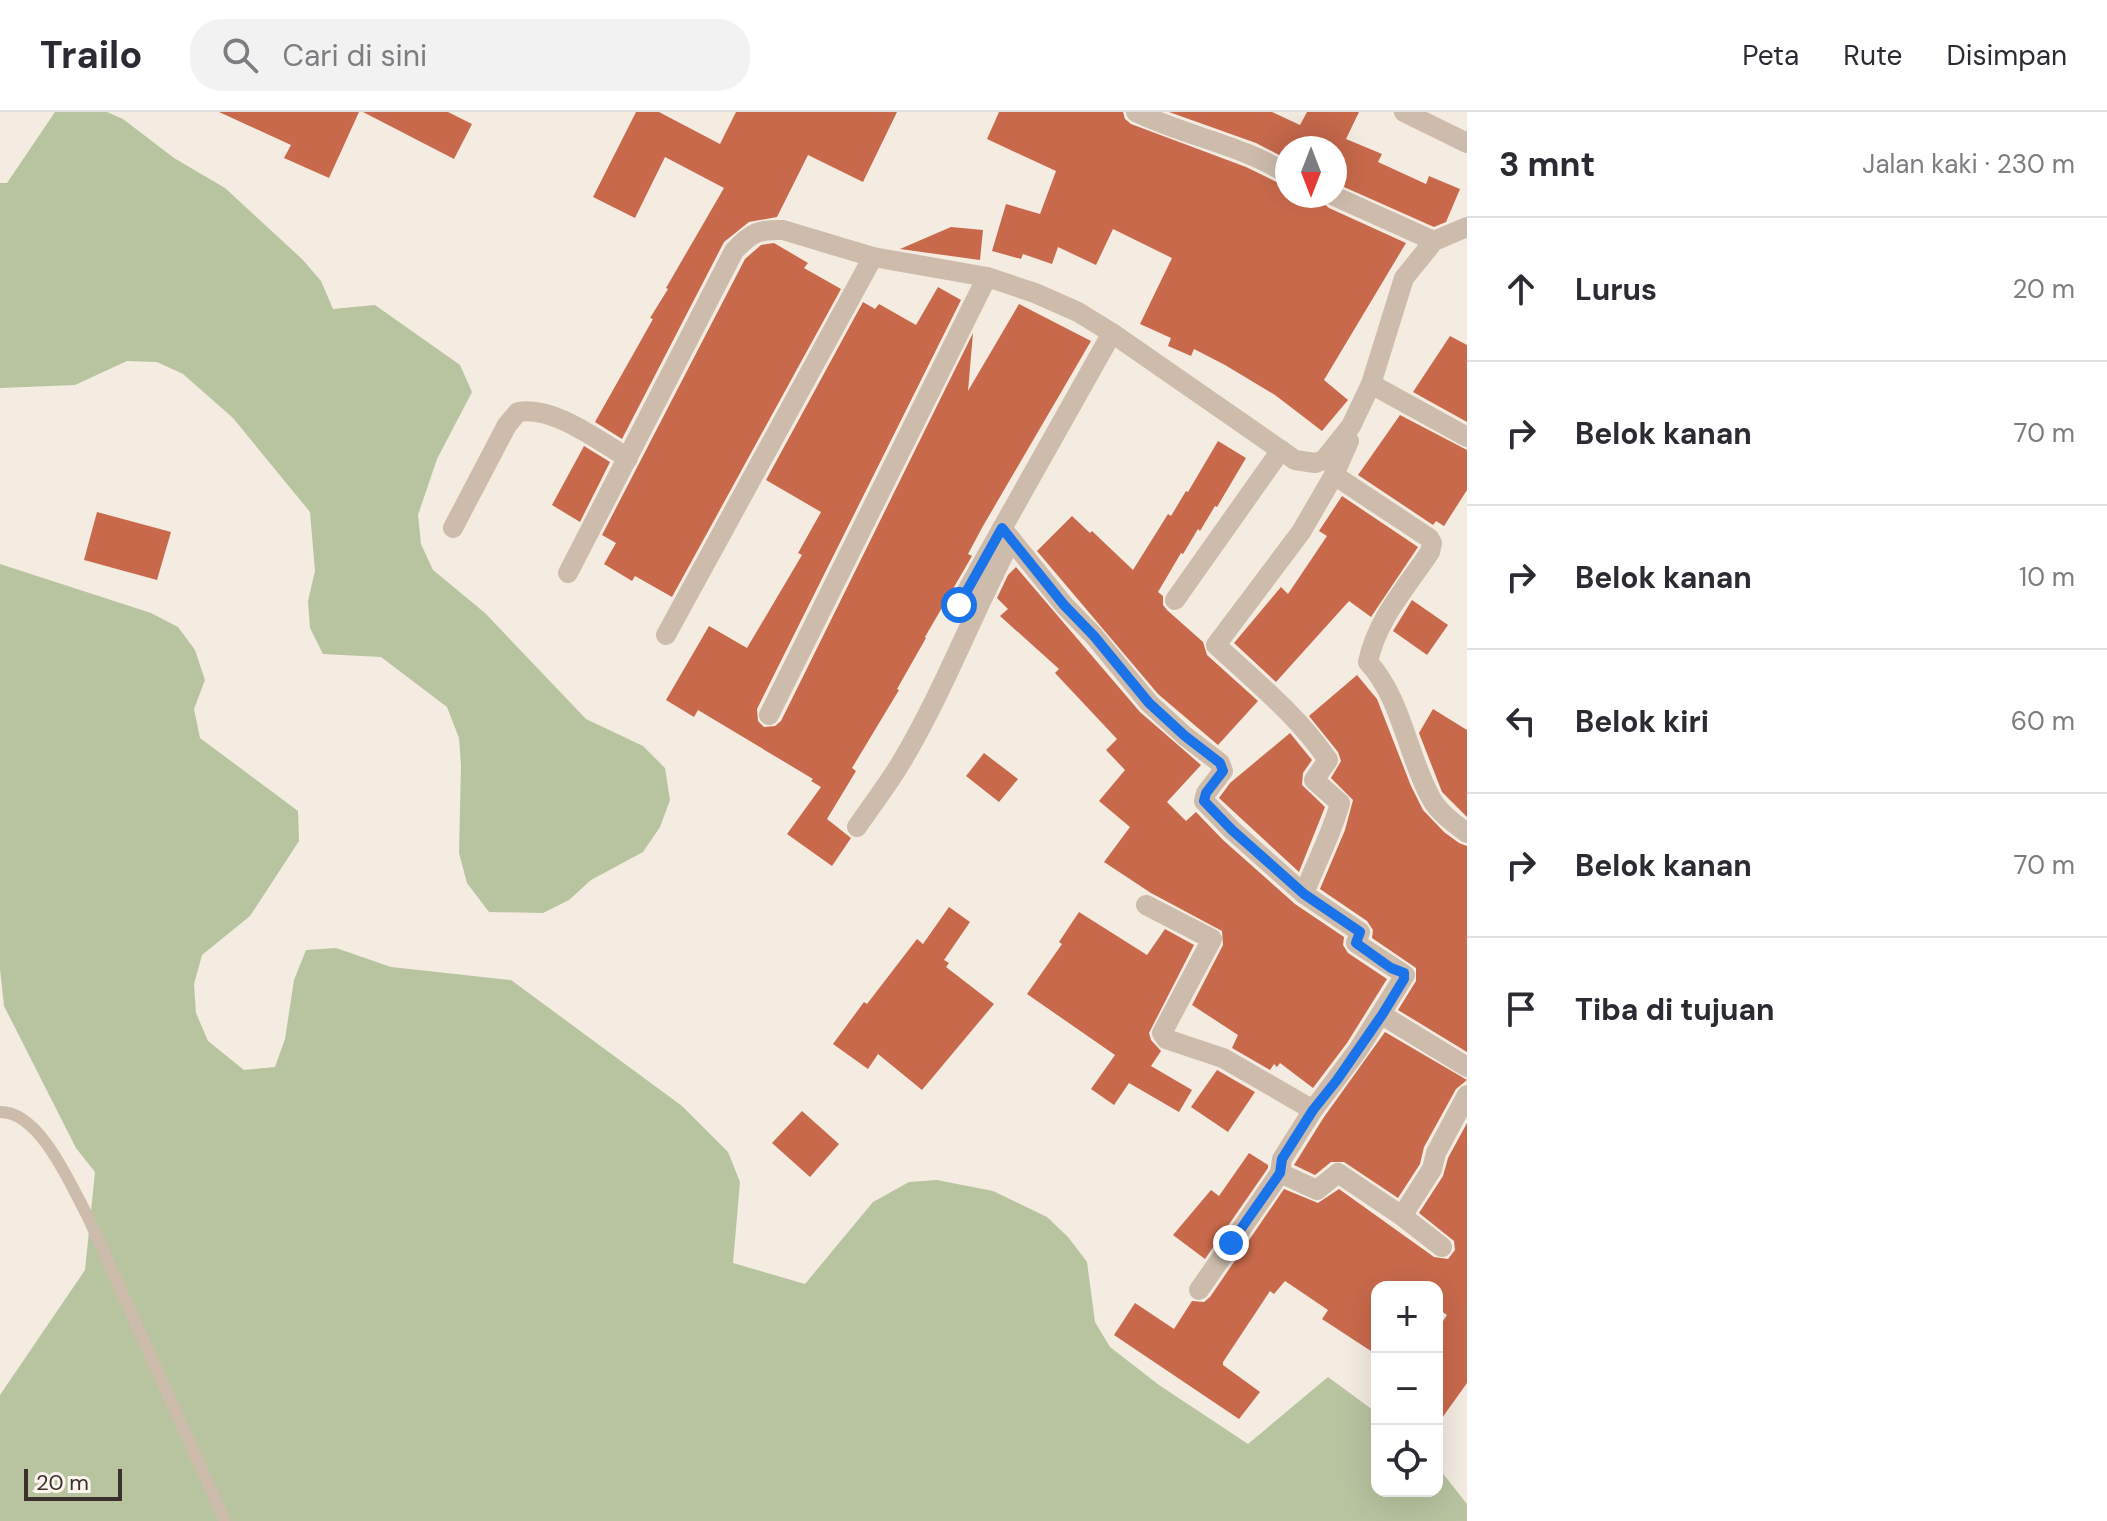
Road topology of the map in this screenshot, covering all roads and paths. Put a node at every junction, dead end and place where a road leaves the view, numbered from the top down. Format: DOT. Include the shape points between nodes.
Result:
graph roads {
  1 [pos="1136,112"];
  2 [pos="1404,112"];
  3 [pos="1467,143"];
  4 [pos="1275,166"];
  5 [pos="1347,202"];
  6 [pos="1467,227"];
  7 [pos="1434,241"];
  8 [pos="873,257"];
  9 [pos="987,277"];
  10 [pos="1112,333"];
  11 [pos="1371,384"];
  12 [pos="1351,426"];
  13 [pos="1467,437"];
  14 [pos="1281,450"];
  15 [pos="628,458"];
  16 [pos="1334,475"];
  17 [pos="453,528"];
  18 [pos="1007,534"];
  19 [pos="568,573"];
  20 [pos="1175,600"];
  21 [pos="959,605"];
  22 [pos="666,635"];
  23 [pos="769,715"];
  24 [pos="857,827"];
  25 [pos="1467,833"];
  26 [pos="1304,894"];
  27 [pos="1146,905"];
  28 [pos="1382,1015"];
  29 [pos="1467,1067"];
  30 [pos="1467,1095"];
  31 [pos="1313,1110"];
  32 [pos="0,1112"];
  33 [pos="1280,1173"];
  34 [pos="1402,1216"];
  35 [pos="1442,1247"];
  36 [pos="1199,1290"];
  37 [pos="225,1521"];
  1 -- 4 [label="street"];
  2 -- 3 [label="street"];
  5 -- 7 [label="street"];
  6 -- 7 [label="street"];
  7 -- 11 [label="street" via="1404,278"];
  8 -- 9 [label="street"];
  8 -- 15 [label="street" via="783,230 750,234 734,251"];
  8 -- 22 [label="street"];
  9 -- 10 [label="street" via="1078,312"];
  9 -- 23 [label="street"];
  10 -- 14 [label="street"];
  10 -- 18 [label="street"];
  11 -- 12 [label="street"];
  11 -- 13 [label="street"];
  12 -- 14 [label="street" via="1324,460 1295,460"];
  12 -- 16 [label="street" via="1349,446"];
  14 -- 20 [label="street"];
  15 -- 17 [label="street" via="552,414 518,412"];
  15 -- 19 [label="street"];
  16 -- 25 [label="street" via="1432,543 1388,611 1368,662 1395,707 1432,800"];
  16 -- 26 [label="street" via="1301,532 1216,645 1278,702 1328,760 1314,780 1340,803"];
  18 -- 21 [label="street"];
  18 -- 24 [label="street" via="943,683 902,761"];
  18 -- 26 [label="street" via="1149,703 1220,763 1223,771 1204,801"];
  26 -- 28 [label="street" via="1360,932 1356,943 1404,973"];
  27 -- 31 [label="street" via="1212,939 1162,1033 1166,1039 1223,1058"];
  28 -- 29 [label="street"];
  28 -- 31 [label="street"];
  30 -- 34 [label="street" via="1432,1169"];
  31 -- 33 [label="street" via="1282,1159"];
  32 -- 37 [label="lane" via="29,1122 65,1174"];
  33 -- 34 [label="street" via="1317,1190 1338,1173"];
  33 -- 36 [label="street"];
  34 -- 35 [label="street"];
}
